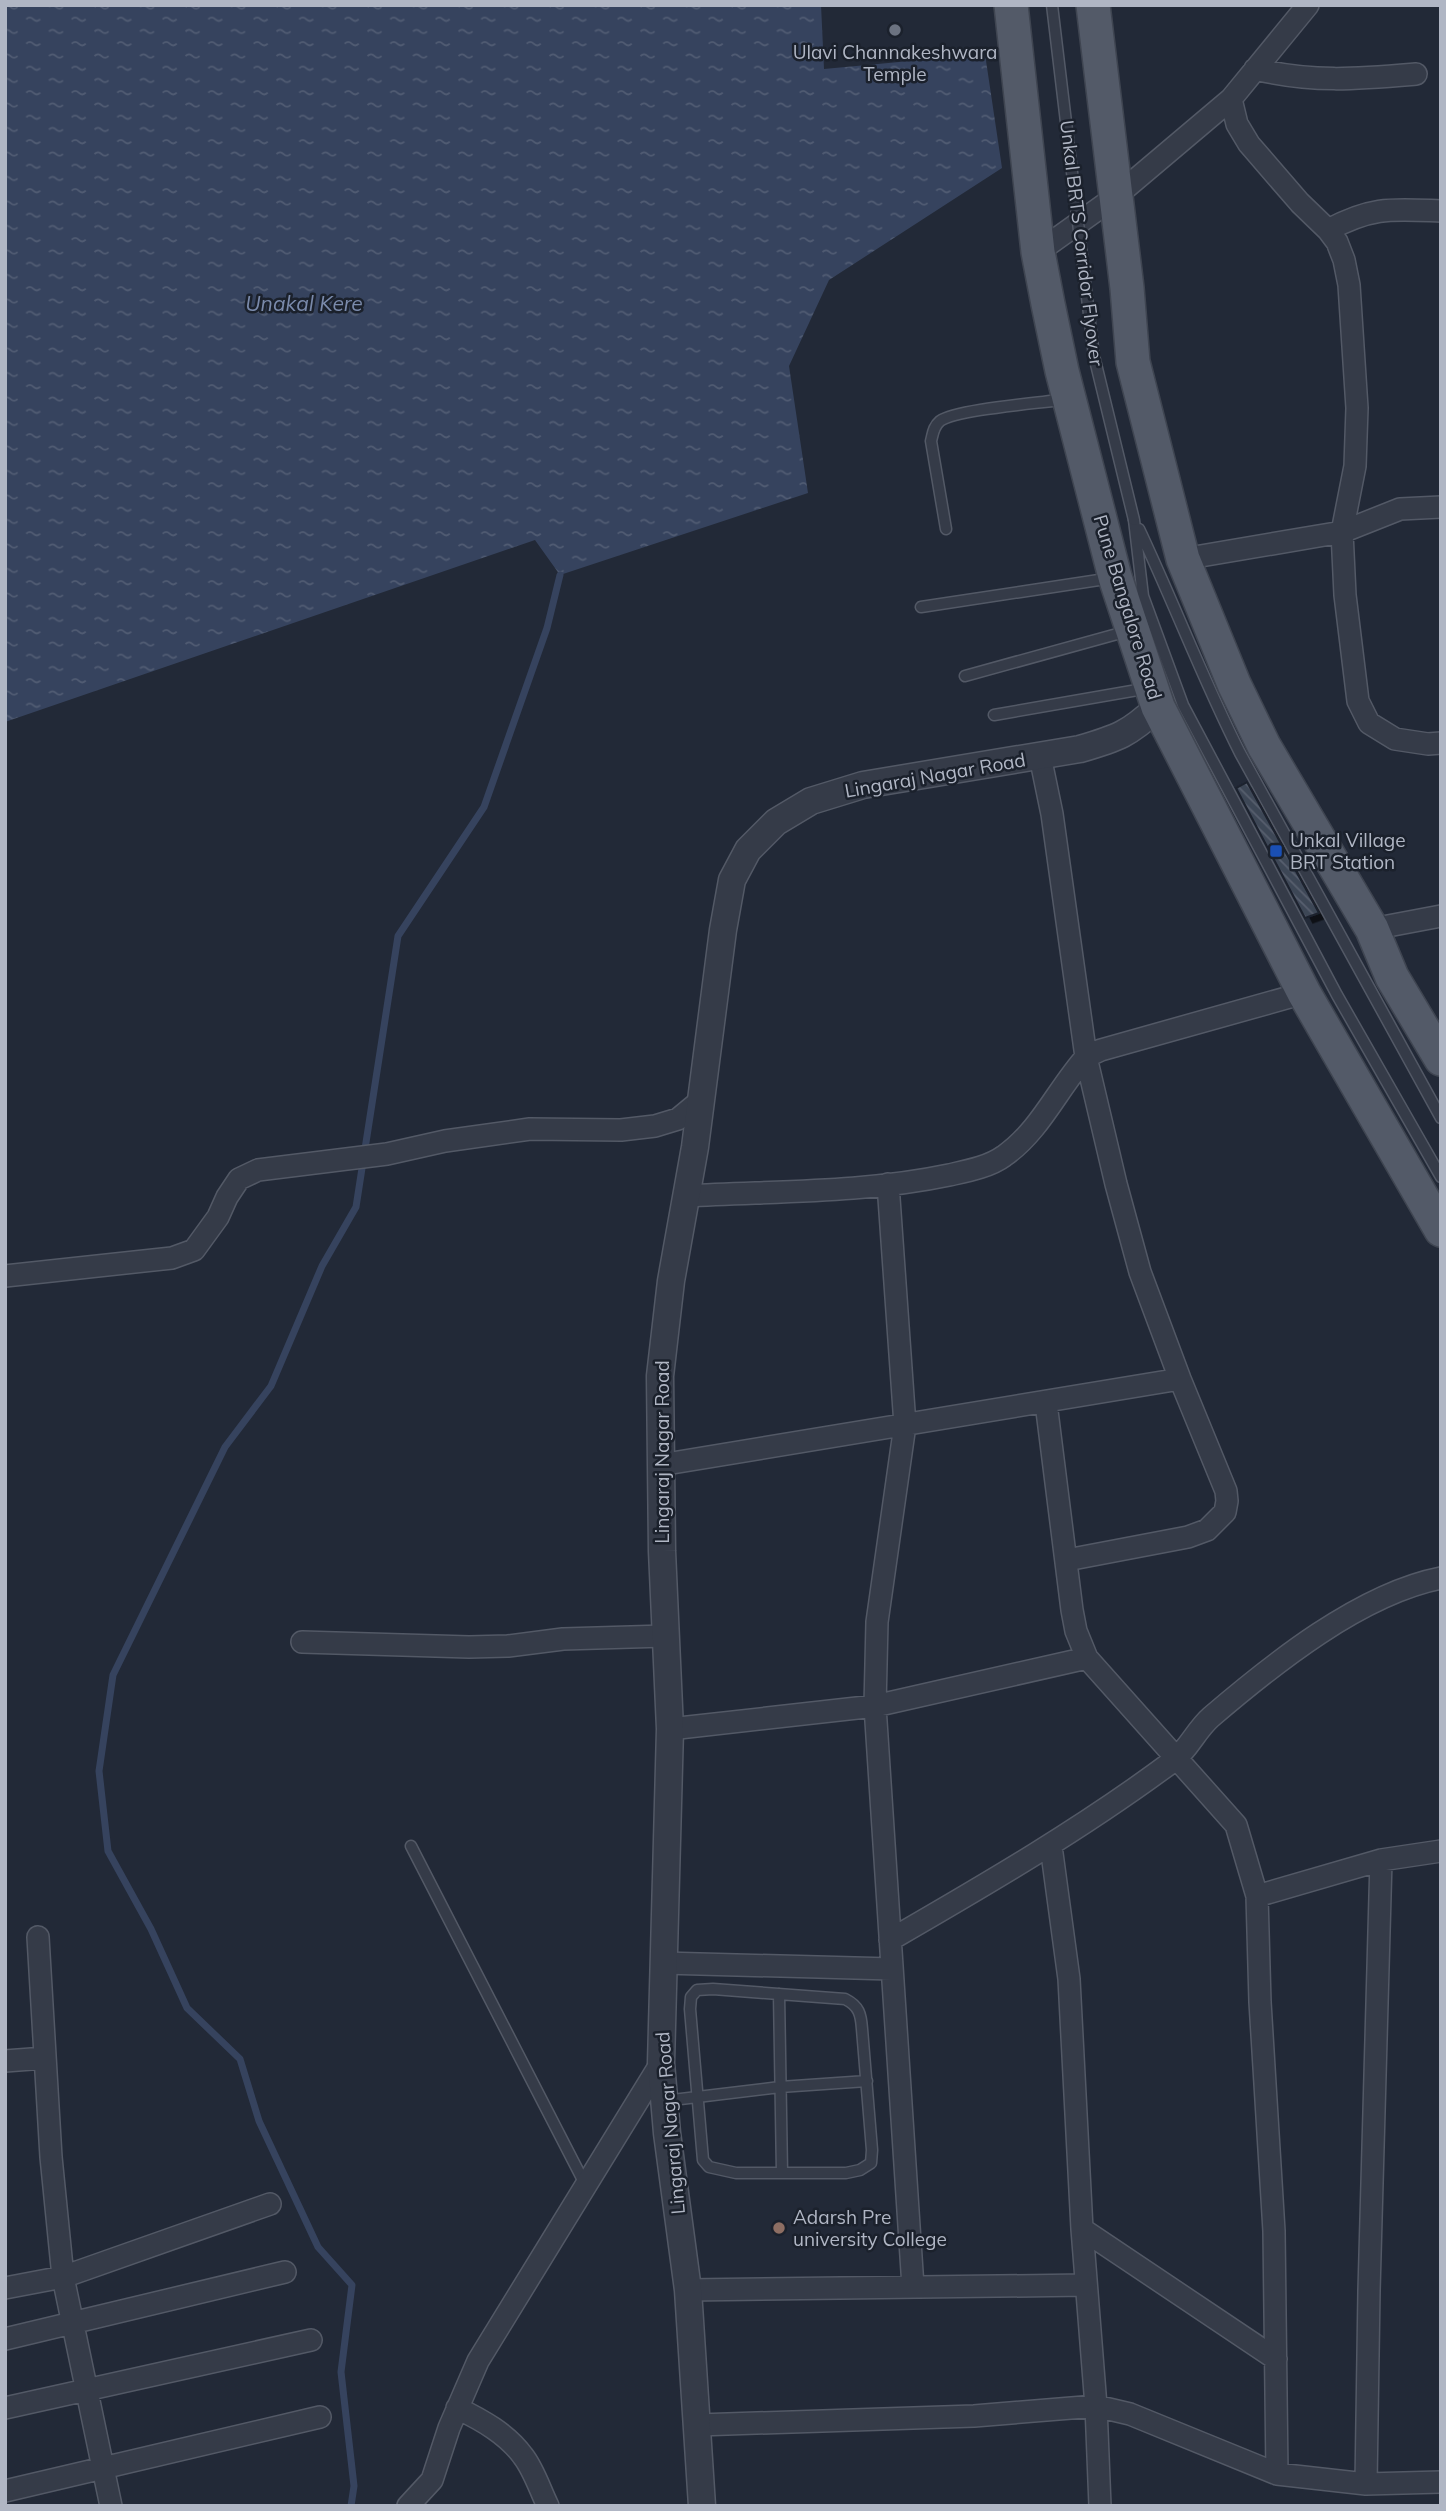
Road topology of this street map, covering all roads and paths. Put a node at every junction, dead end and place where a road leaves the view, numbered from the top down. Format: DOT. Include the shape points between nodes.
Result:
graph roads {
  1 [pos="1011,5"];
  2 [pos="1052,5"];
  3 [pos="1093,5"];
  4 [pos="1308,5"];
  5 [pos="1255,69"];
  6 [pos="1416,74"];
  7 [pos="1231,99"];
  8 [pos="1115,197"];
  9 [pos="1441,211"];
  10 [pos="1328,230"];
  11 [pos="1038,252"];
  12 [pos="1070,399"];
  13 [pos="1441,507"];
  14 [pos="1134,520"];
  15 [pos="946,529"];
  16 [pos="1342,532"];
  17 [pos="1183,559"];
  18 [pos="1115,578"];
  19 [pos="921,607"];
  20 [pos="1131,630"];
  21 [pos="965,676"];
  22 [pos="1155,698"];
  23 [pos="993,715"];
  24 [pos="1441,743"];
  25 [pos="1040,756"];
  26 [pos="1441,915"];
  27 [pos="1372,929"];
  28 [pos="1304,993"];
  29 [pos="1086,1057"];
  30 [pos="1441,1059"];
  31 [pos="701,1100"];
  32 [pos="1441,1118"];
  33 [pos="1441,1177"];
  34 [pos="888,1184"];
  35 [pos="687,1196"];
  36 [pos="1441,1230"];
  37 [pos="5,1276"];
  38 [pos="1180,1380"];
  39 [pos="1046,1403"];
  40 [pos="905,1426"];
  41 [pos="660,1465"];
  42 [pos="1067,1560"];
  43 [pos="1441,1578"];
  44 [pos="665,1636"];
  45 [pos="302,1642"];
  46 [pos="1087,1658"];
  47 [pos="875,1706"];
  48 [pos="670,1729"];
  49 [pos="1176,1759"];
  50 [pos="411,1846"];
  51 [pos="1051,1846"];
  52 [pos="1441,1851"];
  53 [pos="1381,1860"];
  54 [pos="1257,1896"];
  55 [pos="38,1937"];
  56 [pos="890,1940"];
  57 [pos="663,1964"];
  58 [pos="892,1969"];
  59 [pos="779,1994"];
  60 [pos="45,2058"];
  61 [pos="5,2061"];
  62 [pos="661,2063"];
  63 [pos="867,2081"];
  64 [pos="780,2087"];
  65 [pos="698,2096"];
  66 [pos="664,2101"];
  67 [pos="782,2173"];
  68 [pos="586,2186"];
  69 [pos="271,2204"];
  70 [pos="1082,2229"];
  71 [pos="285,2272"];
  72 [pos="63,2277"];
  73 [pos="1086,2285"];
  74 [pos="913,2287"];
  75 [pos="5,2288"];
  76 [pos="688,2290"];
  77 [pos="72,2324"];
  78 [pos="5,2339"];
  79 [pos="311,2340"];
  80 [pos="1276,2359"];
  81 [pos="86,2389"];
  82 [pos="1096,2406"];
  83 [pos="5,2408"];
  84 [pos="457,2408"];
  85 [pos="320,2417"];
  86 [pos="698,2425"];
  87 [pos="103,2470"];
  88 [pos="1277,2474"];
  89 [pos="432,2480"];
  90 [pos="1441,2482"];
  91 [pos="1366,2484"];
  92 [pos="5,2491"];
  93 [pos="111,2506"];
  94 [pos="408,2506"];
  95 [pos="433,2506"];
  96 [pos="548,2506"];
  97 [pos="702,2506"];
  98 [pos="1100,2506"];
  1 -- 11 [label="main road, Pune Bangalore Road"];
  2 -- 14 [label="lane, Unkal BRTS Corridor Flyover, bridge" via="1094,356"];
  3 -- 8 [label="main road"];
  4 -- 5 [label="street"];
  5 -- 6 [label="street" via="1339,80"];
  5 -- 7 [label="street"];
  7 -- 8 [label="street"];
  7 -- 10 [label="street" via="1237,124 1249,144"];
  8 -- 11 [label="street"];
  8 -- 17 [label="main road" via="1133,362"];
  9 -- 10 [label="street" via="1380,210"];
  10 -- 16 [label="street" via="1344,260 1349,285 1357,408 1355,466"];
  11 -- 12 [label="main road, Pune Bangalore Road"];
  12 -- 15 [label="lane" via="983,410 941,421 933,429 931,441"];
  12 -- 18 [label="main road, Pune Bangalore Road"];
  13 -- 16 [label="street" via="1400,509"];
  14 -- 32 [label="lane" via="1240,753"];
  14 -- 33 [label="lane" via="1143,596 1183,705 1337,995"];
  16 -- 17 [label="street"];
  16 -- 24 [label="street" via="1357,701 1369,723 1395,739"];
  17 -- 27 [label="main road" via="1264,746"];
  18 -- 19 [label="lane"];
  18 -- 20 [label="main road, Pune Bangalore Road"];
  20 -- 21 [label="lane"];
  20 -- 22 [label="main road, Pune Bangalore Road"];
  22 -- 23 [label="lane"];
  22 -- 25 [label="street, Lingaraj Nagar Road" via="1134,729 1115,739"];
  22 -- 28 [label="main road, Pune Bangalore Road"];
  25 -- 29 [label="street"];
  25 -- 31 [label="street, Lingaraj Nagar Road" via="863,785 811,801 776,822 748,850 732,880"];
  26 -- 27 [label="street"];
  27 -- 30 [label="main road" via="1392,977"];
  28 -- 29 [label="street"];
  28 -- 36 [label="main road, Pune Bangalore Road"];
  29 -- 34 [label="street" via="1038,1121 1003,1157 973,1170"];
  29 -- 38 [label="street" via="1140,1272"];
  31 -- 35 [label="street, Lingaraj Nagar Road"];
  31 -- 37 [label="street" via="678,1119 655,1126 530,1129 258,1170 239,1179 194,1250 172,1258"];
  34 -- 35 [label="street"];
  34 -- 40 [label="street"];
  35 -- 41 [label="street, Lingaraj Nagar Road" via="665,1324"];
  38 -- 39 [label="street"];
  38 -- 42 [label="street" via="1226,1490 1225,1512 1199,1534"];
  39 -- 40 [label="street"];
  39 -- 42 [label="street"];
  40 -- 41 [label="street"];
  40 -- 47 [label="street" via="877,1622"];
  41 -- 44 [label="street, Lingaraj Nagar Road"];
  42 -- 46 [label="street" via="1076,1631"];
  43 -- 49 [label="street" via="1391,1593 1282,1660 1209,1719"];
  44 -- 45 [label="street" via="469,1647"];
  44 -- 48 [label="street, Lingaraj Nagar Road"];
  46 -- 47 [label="street"];
  46 -- 49 [label="street"];
  47 -- 48 [label="street"];
  47 -- 56 [label="street"];
  48 -- 57 [label="street, Lingaraj Nagar Road"];
  49 -- 51 [label="street"];
  49 -- 54 [label="street" via="1237,1825"];
  50 -- 68 [label="lane"];
  51 -- 56 [label="street"];
  51 -- 70 [label="street" via="1069,1979"];
  52 -- 53 [label="street"];
  53 -- 54 [label="street"];
  53 -- 91 [label="street"];
  54 -- 80 [label="street"];
  55 -- 60 [label="street"];
  56 -- 58 [label="street"];
  57 -- 58 [label="street"];
  57 -- 62 [label="street, Lingaraj Nagar Road"];
  58 -- 74 [label="street"];
  59 -- 63 [label="lane" via="845,1999 855,2004 860,2012"];
  59 -- 64 [label="lane"];
  59 -- 65 [label="lane" via="712,1989 697,1990 691,1997"];
  60 -- 61 [label="street"];
  60 -- 72 [label="street"];
  62 -- 66 [label="street, Lingaraj Nagar Road"];
  62 -- 68 [label="street"];
  63 -- 64 [label="lane"];
  63 -- 67 [label="lane" via="871,2163 846,2173"];
  64 -- 65 [label="lane"];
  64 -- 67 [label="lane"];
  65 -- 66 [label="lane"];
  65 -- 67 [label="lane" via="703,2160 709,2167 736,2174"];
  66 -- 76 [label="street, Lingaraj Nagar Road"];
  68 -- 84 [label="street" via="478,2361"];
  69 -- 72 [label="street"];
  70 -- 73 [label="street"];
  70 -- 80 [label="street"];
  71 -- 77 [label="street"];
  72 -- 75 [label="street"];
  72 -- 77 [label="street"];
  73 -- 74 [label="street"];
  73 -- 82 [label="street"];
  74 -- 76 [label="street"];
  76 -- 86 [label="street, Lingaraj Nagar Road"];
  77 -- 78 [label="street"];
  77 -- 81 [label="street"];
  79 -- 81 [label="street"];
  80 -- 88 [label="street"];
  81 -- 83 [label="street"];
  81 -- 87 [label="street"];
  82 -- 86 [label="street" via="974,2416"];
  82 -- 88 [label="street" via="1130,2414"];
  82 -- 98 [label="street"];
  84 -- 89 [label="street"];
  84 -- 96 [label="street" via="479,2418 524,2458"];
  85 -- 87 [label="street"];
  86 -- 97 [label="street, Lingaraj Nagar Road"];
  87 -- 92 [label="street"];
  87 -- 93 [label="street"];
  88 -- 91 [label="street"];
  89 -- 94 [label="street"];
  89 -- 95 [label="street"];
  90 -- 91 [label="street"];
}
